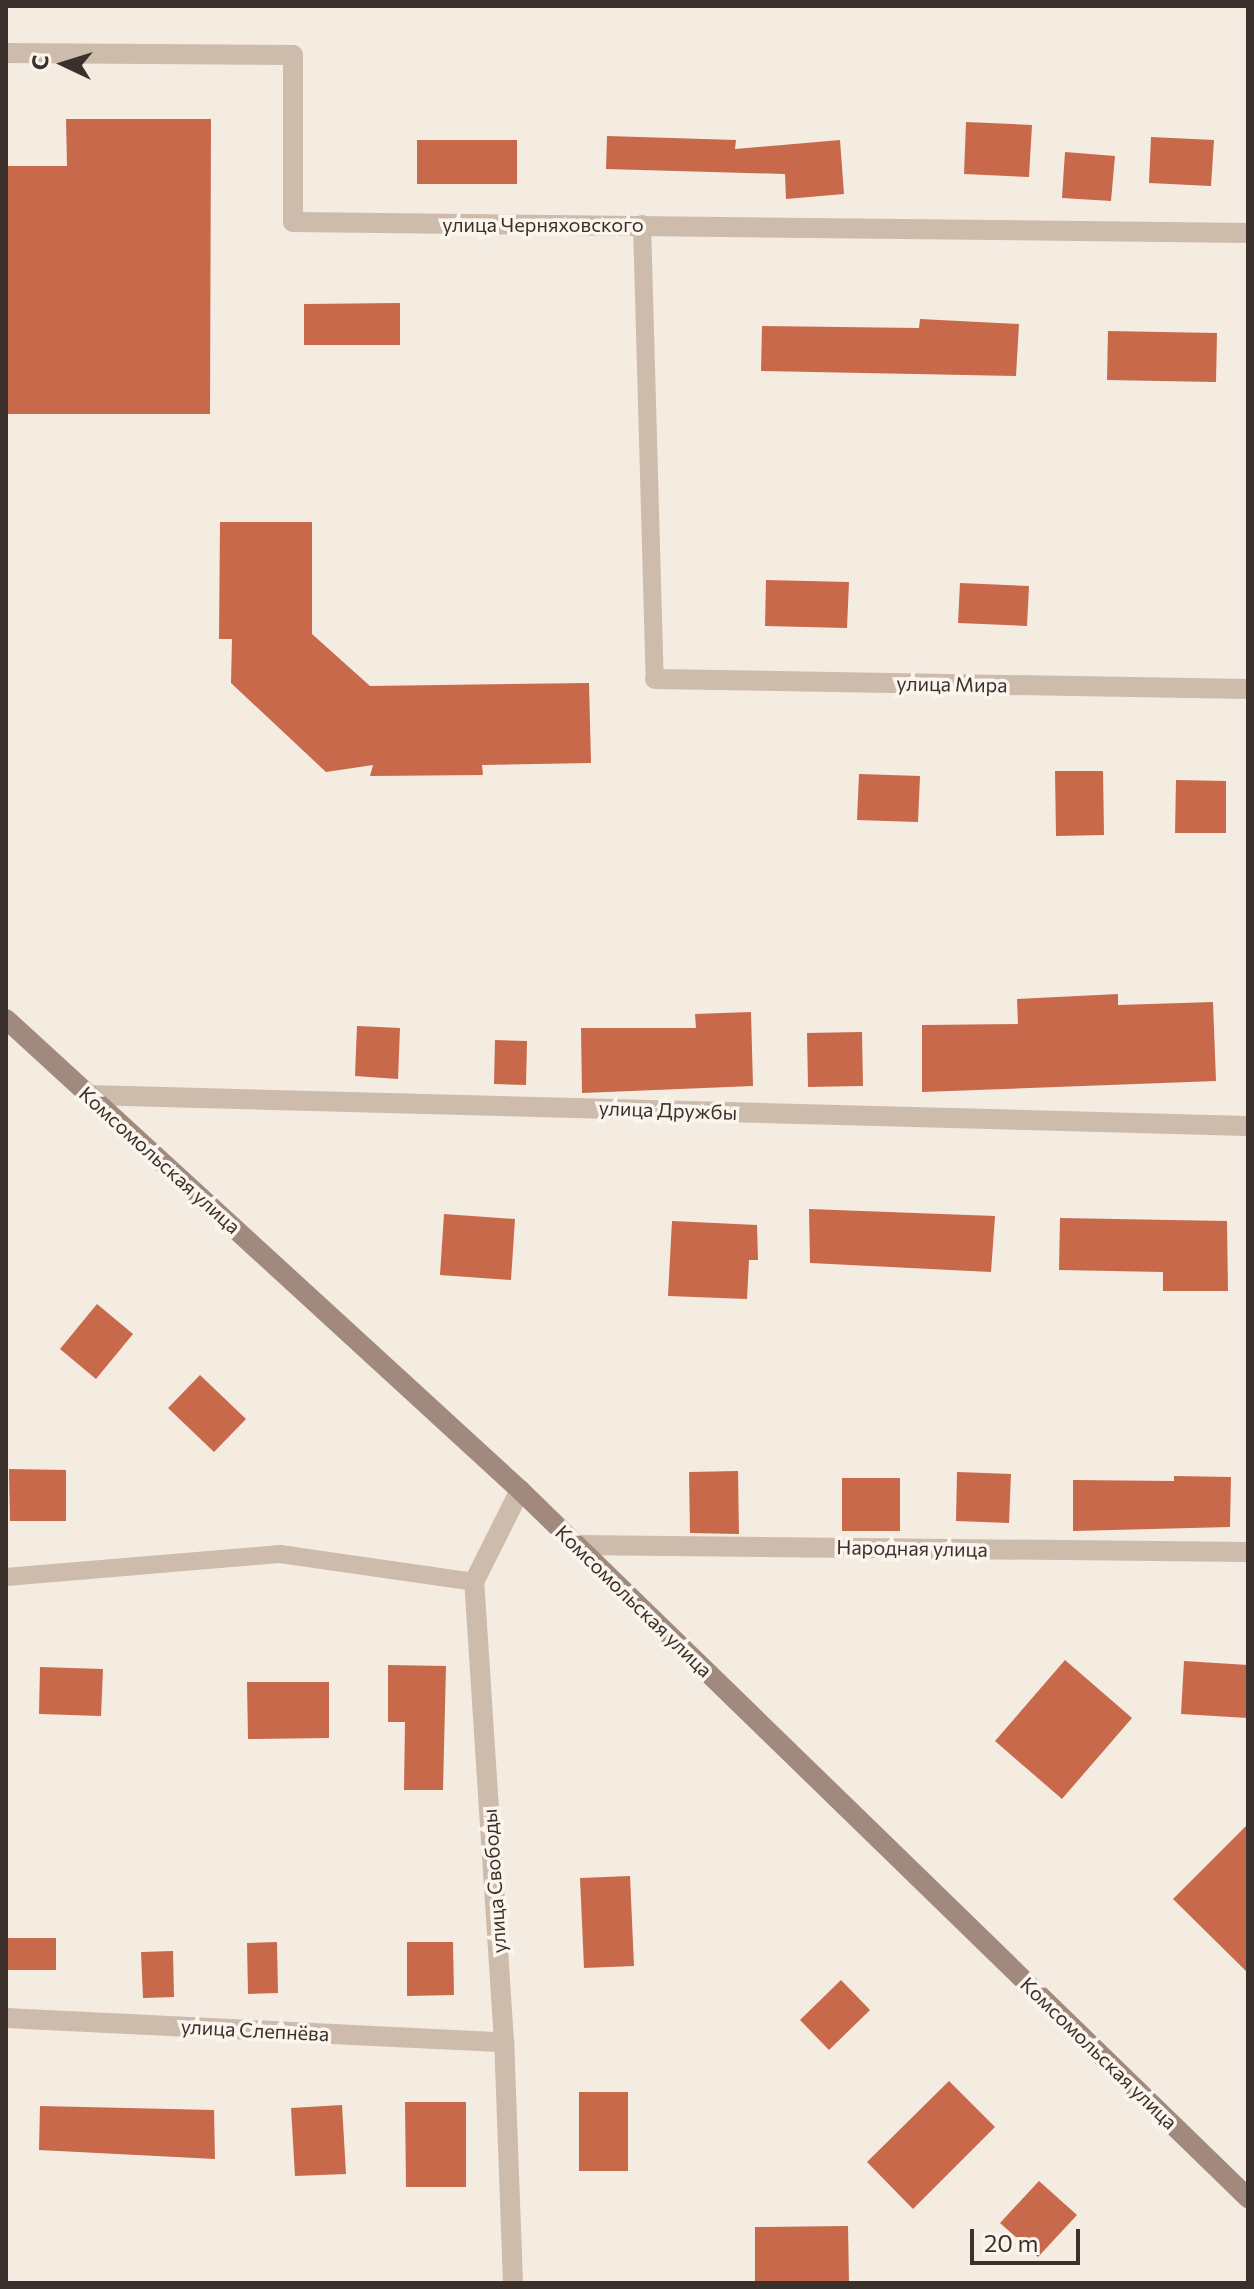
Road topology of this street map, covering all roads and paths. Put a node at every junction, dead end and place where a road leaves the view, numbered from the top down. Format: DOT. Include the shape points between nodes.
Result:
graph roads {
  1 [pos="6,53"];
  2 [pos="642,224"];
  3 [pos="1248,233"];
  4 [pos="655,679"];
  5 [pos="1248,689"];
  6 [pos="6,1019"];
  7 [pos="89,1095"];
  8 [pos="1248,1126"];
  9 [pos="520,1490"];
  10 [pos="575,1545"];
  11 [pos="1248,1552"];
  12 [pos="6,1577"];
  13 [pos="474,1582"];
  14 [pos="6,2018"];
  15 [pos="504,2042"];
  16 [pos="1248,2198"];
  17 [pos="513,2283"];
  1 -- 2 [label="street, улица Черняховского" via="293,55 293,222"];
  2 -- 3 [label="street, улица Черняховского"];
  2 -- 4 [label="lane"];
  4 -- 5 [label="street, улица Мира"];
  6 -- 7 [label="main road, Комсомольская улица"];
  7 -- 8 [label="street, улица Дружбы"];
  7 -- 9 [label="main road, Комсомольская улица"];
  9 -- 10 [label="main road, Комсомольская улица"];
  9 -- 13 [label="street"];
  10 -- 11 [label="street, Народная улица"];
  10 -- 16 [label="main road, Комсомольская улица"];
  12 -- 13 [label="lane" via="280,1554"];
  13 -- 15 [label="street, улица Свободы"];
  14 -- 15 [label="street, улица Слепнёва"];
  15 -- 17 [label="street, улица Свободы"];
}
